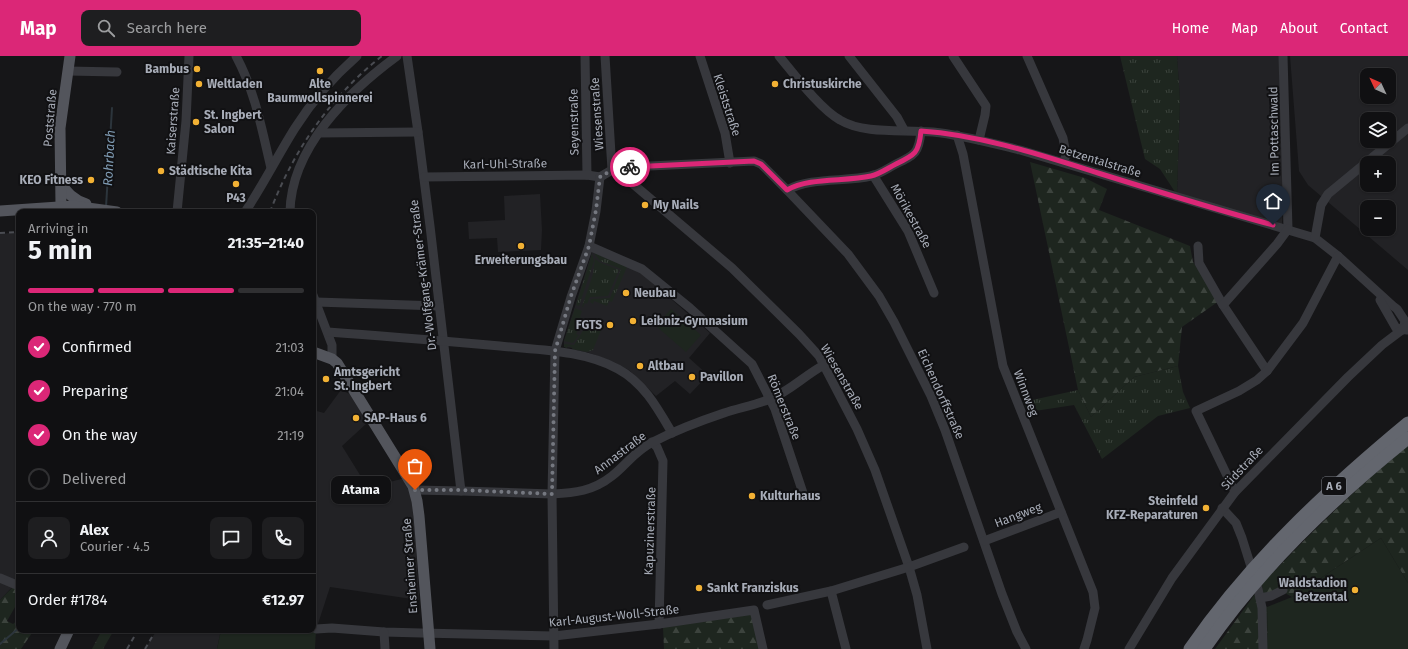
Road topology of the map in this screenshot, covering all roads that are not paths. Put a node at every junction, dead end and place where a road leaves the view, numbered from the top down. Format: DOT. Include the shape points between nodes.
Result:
graph roads {
  1 [pos="70,56"];
  2 [pos="189,56"];
  3 [pos="236,56"];
  4 [pos="357,56"];
  5 [pos="397,56"];
  6 [pos="407,56"];
  7 [pos="585,56"];
  8 [pos="605,56"];
  9 [pos="700,56"];
  10 [pos="778,56"];
  11 [pos="849,56"];
  12 [pos="953,56"];
  13 [pos="1027,56"];
  14 [pos="1283,56"];
  15 [pos="68,71"];
  16 [pos="117,72"];
  17 [pos="1408,128"];
  18 [pos="904,130"];
  19 [pos="921,131"];
  20 [pos="418,132"];
  21 [pos="319,133"];
  22 [pos="957,135"];
  23 [pos="979,140"];
  24 [pos="1064,162"];
  25 [pos="730,163"];
  26 [pos="271,168"];
  27 [pos="612,170"];
  28 [pos="587,175"];
  29 [pos="873,175"];
  30 [pos="424,177"];
  31 [pos="600,177"];
  32 [pos="60,182"];
  33 [pos="787,190"];
  34 [pos="62,206"];
  35 [pos="25,209"];
  36 [pos="97,209"];
  37 [pos="177,209"];
  38 [pos="247,209"];
  39 [pos="290,209"];
  40 [pos="16,210"];
  41 [pos="0,211"];
  42 [pos="1288,229"];
  43 [pos="1315,238"];
  44 [pos="589,246"];
  45 [pos="1198,246"];
  46 [pos="1338,256"];
  47 [pos="934,293"];
  48 [pos="316,299"];
  49 [pos="316,304"];
  50 [pos="1223,304"];
  51 [pos="439,306"];
  52 [pos="1406,328"];
  53 [pos="328,332"];
  54 [pos="443,341"];
  55 [pos="555,351"];
  56 [pos="316,353"];
  57 [pos="332,358"];
  58 [pos="824,365"];
  59 [pos="1267,371"];
  60 [pos="770,400"];
  61 [pos="1408,423"];
  62 [pos="672,433"];
  63 [pos="1408,438"];
  64 [pos="652,442"];
  65 [pos="415,490"];
  66 [pos="461,490"];
  67 [pos="1235,492"];
  68 [pos="804,493"];
  69 [pos="552,494"];
  70 [pos="1222,508"];
  71 [pos="1061,512"];
  72 [pos="984,541"];
  73 [pos="964,548"];
  74 [pos="1268,560"];
  75 [pos="909,568"];
  76 [pos="0,578"];
  77 [pos="16,585"];
  78 [pos="1283,590"];
  79 [pos="831,591"];
  80 [pos="1260,598"];
  81 [pos="767,605"];
  82 [pos="659,624"];
  83 [pos="316,629"];
  84 [pos="384,632"];
  85 [pos="68,633"];
  86 [pos="428,633"];
  87 [pos="554,636"];
  88 [pos="60,649"];
  89 [pos="385,649"];
  90 [pos="430,649"];
  91 [pos="554,649"];
  92 [pos="763,649"];
  93 [pos="846,649"];
  94 [pos="927,649"];
  95 [pos="1026,649"];
  96 [pos="1084,649"];
  97 [pos="1129,649"];
  98 [pos="1190,649"];
  99 [pos="1204,649"];
  100 [pos="1264,649"];
  1 -- 15 [label="main road, Poststraße"];
  2 -- 37 [label="street, Kaiserstraße"];
  3 -- 26 [label="street" via="249,83"];
  4 -- 26 [label="street" via="332,79 310,106"];
  5 -- 21 [label="street" via="349,97"];
  6 -- 20 [label="street, Dr.-Wolfgang-Krämer-Straße"];
  7 -- 28 [label="street, Seyenstraße"];
  8 -- 27 [label="street, Wiesenstraße"];
  9 -- 25 [label="street, Kleiststraße" via="725,133"];
  10 -- 18 [label="street, Betzentalstraße" via="820,103 840,121 864,128"];
  11 -- 18 [label="street"];
  12 -- 23 [label="street" via="986,106"];
  13 -- 24 [label="street" via="1062,138 1066,154"];
  14 -- 42 [label="street, Im Pottaschwald"];
  15 -- 16 [label="street"];
  15 -- 32 [label="main road, Poststraße" via="60,123"];
  17 -- 43 [label="street" via="1328,194 1321,205"];
  18 -- 19 [label="street, Betzentalstraße"];
  19 -- 22 [label="street, Betzentalstraße"];
  19 -- 29 [label="street" via="920,144 915,153"];
  20 -- 21 [label="street"];
  20 -- 30 [label="street, Dr.-Wolfgang-Krämer-Straße"];
  21 -- 39 [label="street" via="295,178"];
  22 -- 23 [label="street, Betzentalstraße"];
  22 -- 71 [label="street, Winnweg" via="963,154 1003,366"];
  23 -- 24 [label="street, Betzentalstraße"];
  24 -- 42 [label="street, Betzentalstraße"];
  25 -- 27 [label="street, Eichendorffstraße"];
  25 -- 33 [label="street, Eichendorffstraße" via="754,161 761,164"];
  26 -- 38 [label="street"];
  27 -- 31 [label="street"];
  27 -- 58 [label="street, Wiesenstraße" via="626,178 732,268 799,334"];
  28 -- 30 [label="street, Karl-Uhl-Straße"];
  28 -- 31 [label="street"];
  29 -- 33 [label="street" via="809,183"];
  29 -- 47 [label="street, Mörikestraße" via="911,235"];
  30 -- 51 [label="street, Dr.-Wolfgang-Krämer-Straße"];
  31 -- 44 [label="street"];
  32 -- 34 [label="main road, Poststraße"];
  32 -- 36 [label="main road" via="72,198"];
  33 -- 72 [label="street, Eichendorffstraße" via="848,254 880,296 931,396"];
  34 -- 35 [label="main road"];
  34 -- 36 [label="main road"];
  40 -- 41 [label="main road"];
  42 -- 43 [label="street, Betzentalstraße"];
  42 -- 50 [label="street"];
  43 -- 46 [label="street, Betzentalstraße"];
  44 -- 55 [label="street"];
  44 -- 60 [label="street, Römerstraße" via="642,269 665,286 752,364"];
  45 -- 50 [label="street" via="1199,263"];
  46 -- 52 [label="street, Betzentalstraße" via="1372,287 1396,328"];
  46 -- 59 [label="street" via="1303,322"];
  48 -- 51 [label="street"];
  49 -- 53 [label="street"];
  50 -- 59 [label="street"];
  51 -- 54 [label="street, Dr.-Wolfgang-Krämer-Straße"];
  52 -- 67 [label="street, Südstraße" via="1382,345 1348,377"];
  53 -- 54 [label="street"];
  53 -- 57 [label="street"];
  54 -- 55 [label="street"];
  54 -- 66 [label="street, Dr.-Wolfgang-Krämer-Straße"];
  55 -- 62 [label="street" via="592,358 630,376 653,400"];
  55 -- 69 [label="street"];
  56 -- 57 [label="main road"];
  57 -- 65 [label="main road, Ensheimer Straße"];
  58 -- 60 [label="street, Annastraße"];
  58 -- 75 [label="street, Wiesenstraße" via="858,429"];
  59 -- 67 [label="street" via="1239,391 1196,411"];
  60 -- 62 [label="street, Annastraße" via="723,413"];
  60 -- 68 [label="street, Römerstraße"];
  61 -- 74 [label="highway, A 6" via="1322,498"];
  62 -- 64 [label="street, Annastraße"];
  63 -- 74 [label="highway, A 6" via="1350,487 1300,535"];
  64 -- 69 [label="street, Annastraße" via="612,476 596,486 565,494"];
  64 -- 82 [label="street, Kapuzinerstraße" via="663,461"];
  65 -- 66 [label="street, Annastraße"];
  65 -- 86 [label="main road, Ensheimer Straße"];
  66 -- 69 [label="street, Annastraße"];
  67 -- 70 [label="street, Südstraße"];
  69 -- 87 [label="street"];
  70 -- 80 [label="street" via="1236,524 1242,538"];
  70 -- 97 [label="street, Südstraße" via="1172,578"];
  71 -- 72 [label="street, Hangweg"];
  71 -- 96 [label="street, Winnweg" via="1092,592 1095,608"];
  72 -- 95 [label="street, Eichendorffstraße" via="1008,612"];
  73 -- 75 [label="street"];
  74 -- 98 [label="highway, A 6" via="1244,578"];
  74 -- 99 [label="highway, A 6"];
  75 -- 79 [label="street"];
  75 -- 94 [label="street, Wiesenstraße"];
  76 -- 77 [label="street"];
  78 -- 80 [label="street"];
  79 -- 81 [label="street"];
  79 -- 93 [label="street"];
  80 -- 100 [label="street"];
  82 -- 87 [label="street, Karl-August-Woll-Straße"];
  82 -- 92 [label="street, Karl-August-Woll-Straße" via="754,610"];
  83 -- 84 [label="street, Karl-August-Woll-Straße" via="341,628"];
  84 -- 86 [label="street, Karl-August-Woll-Straße"];
  84 -- 89 [label="street"];
  85 -- 88 [label="main road"];
  86 -- 87 [label="street, Karl-August-Woll-Straße"];
  86 -- 90 [label="main road, Ensheimer Straße"];
  87 -- 91 [label="street"];
}
